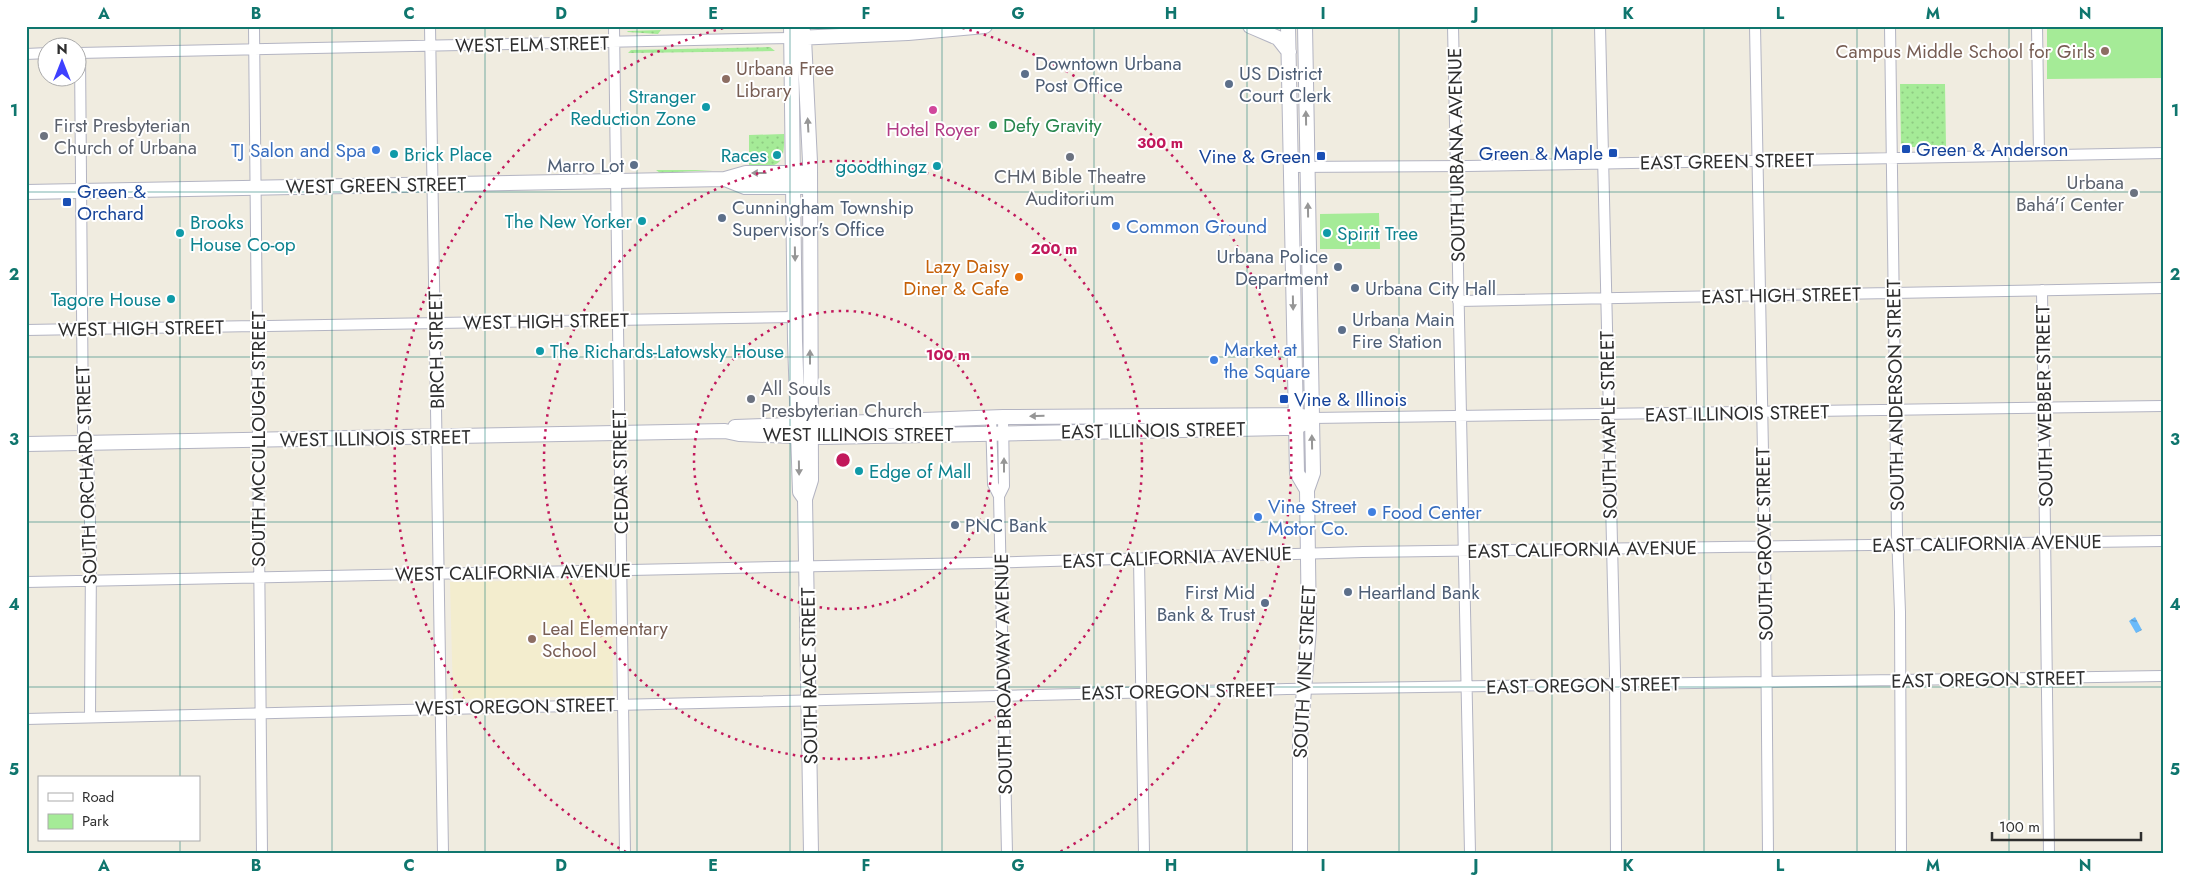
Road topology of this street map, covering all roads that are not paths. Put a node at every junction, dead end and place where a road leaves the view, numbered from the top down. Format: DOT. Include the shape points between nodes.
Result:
graph roads {
  1 [pos="254,26"];
  2 [pos="430,26"];
  3 [pos="614,26"];
  4 [pos="985,26"];
  5 [pos="1250,26"];
  6 [pos="1288,26"];
  7 [pos="1305,26"];
  8 [pos="1453,26"];
  9 [pos="1600,26"];
  10 [pos="1755,26"];
  11 [pos="1890,26"];
  12 [pos="2037,26"];
  13 [pos="797,32"];
  14 [pos="615,42"];
  15 [pos="430,46"];
  16 [pos="254,50"];
  17 [pos="1289,52"];
  18 [pos="88,53"];
  19 [pos="79,88"];
  20 [pos="2163,153"];
  21 [pos="2039,155"];
  22 [pos="1891,158"];
  23 [pos="1756,160"];
  24 [pos="1603,164"];
  25 [pos="1457,166"];
  26 [pos="1290,167"];
  27 [pos="1307,167"];
  28 [pos="794,173"];
  29 [pos="725,179"];
  30 [pos="616,180"];
  31 [pos="810,180"];
  32 [pos="433,184"];
  33 [pos="255,188"];
  34 [pos="794,188"];
  35 [pos="80,191"];
  36 [pos="26,192"];
  37 [pos="1292,239"];
  38 [pos="1309,239"];
  39 [pos="2163,288"];
  40 [pos="2042,290"];
  41 [pos="1894,294"];
  42 [pos="1759,295"];
  43 [pos="1605,297"];
  44 [pos="1458,301"];
  45 [pos="796,317"];
  46 [pos="618,319"];
  47 [pos="435,322"];
  48 [pos="258,327"];
  49 [pos="82,329"];
  50 [pos="26,330"];
  51 [pos="1311,342"];
  52 [pos="1294,343"];
  53 [pos="2163,406"];
  54 [pos="2044,408"];
  55 [pos="1897,410"];
  56 [pos="1762,412"];
  57 [pos="1608,415"];
  58 [pos="997,417"];
  59 [pos="1462,417"];
  60 [pos="1312,418"];
  61 [pos="1296,421"];
  62 [pos="1239,422"];
  63 [pos="805,430"];
  64 [pos="620,433"];
  65 [pos="998,433"];
  66 [pos="437,437"];
  67 [pos="258,440"];
  68 [pos="85,443"];
  69 [pos="26,444"];
  70 [pos="1307,490"];
  71 [pos="2163,541"];
  72 [pos="2046,543"];
  73 [pos="1898,544"];
  74 [pos="1764,546"];
  75 [pos="1611,549"];
  76 [pos="1463,551"];
  77 [pos="1308,554"];
  78 [pos="1139,559"];
  79 [pos="1001,563"];
  80 [pos="807,566"];
  81 [pos="621,569"];
  82 [pos="439,573"];
  83 [pos="259,576"];
  84 [pos="91,580"];
  85 [pos="26,582"];
  86 [pos="2163,676"];
  87 [pos="2048,678"];
  88 [pos="1900,680"];
  89 [pos="1766,682"];
  90 [pos="1614,685"];
  91 [pos="1467,687"];
  92 [pos="1305,689"];
  93 [pos="1141,693"];
  94 [pos="1004,697"];
  95 [pos="809,700"];
  96 [pos="623,704"];
  97 [pos="441,708"];
  98 [pos="260,713"];
  99 [pos="90,717"];
  100 [pos="26,719"];
  101 [pos="262,853"];
  102 [pos="444,853"];
  103 [pos="625,853"];
  104 [pos="811,853"];
  105 [pos="1007,853"];
  106 [pos="1144,853"];
  107 [pos="1300,853"];
  108 [pos="1470,853"];
  109 [pos="1616,853"];
  110 [pos="1768,853"];
  111 [pos="1900,853"];
  112 [pos="2049,853"];
  1 -- 16 [label="street, SOUTH MCCULLOUGH STREET"];
  2 -- 15 [label="street, BIRCH STREET"];
  3 -- 14 [label="street, CEDAR STREET"];
  4 -- 13 [label="street, WEST ELM STREET" via="908,33"];
  5 -- 17 [label="street" via="1278,38"];
  6 -- 17 [label="street, SOUTH VINE STREET"];
  27 -- 7 [label="street, SOUTH VINE STREET, one-way"];
  8 -- 25 [label="street, SOUTH URBANA AVENUE"];
  9 -- 24 [label="street, SOUTH MAPLE STREET"];
  10 -- 23 [label="street, SOUTH GROVE STREET"];
  11 -- 22 [label="street, SOUTH ANDERSON STREET"];
  12 -- 21 [label="street"];
  13 -- 14 [label="street, WEST ELM STREET"];
  13 -- 28 [label="street, SOUTH RACE STREET"];
  31 -- 13 [label="street, SOUTH RACE STREET, one-way"];
  14 -- 15 [label="street, WEST ELM STREET"];
  14 -- 30 [label="street, CEDAR STREET"];
  15 -- 16 [label="street, WEST ELM STREET"];
  15 -- 32 [label="street, BIRCH STREET"];
  16 -- 18 [label="street, WEST ELM STREET"];
  16 -- 33 [label="street, SOUTH MCCULLOUGH STREET"];
  17 -- 26 [label="street, SOUTH VINE STREET"];
  19 -- 35 [label="street, SOUTH ORCHARD STREET"];
  20 -- 21 [label="street, EAST GREEN STREET"];
  21 -- 22 [label="street, EAST GREEN STREET"];
  22 -- 23 [label="street, EAST GREEN STREET"];
  22 -- 41 [label="street, SOUTH ANDERSON STREET"];
  23 -- 24 [label="street, EAST GREEN STREET"];
  23 -- 42 [label="street, SOUTH GROVE STREET"];
  24 -- 25 [label="street, EAST GREEN STREET"];
  24 -- 43 [label="street, SOUTH MAPLE STREET"];
  25 -- 27 [label="street, EAST GREEN STREET"];
  25 -- 44 [label="street, SOUTH URBANA AVENUE"];
  26 -- 27 [label="street, EAST GREEN STREET"];
  26 -- 37 [label="street, SOUTH VINE STREET"];
  38 -- 27 [label="street, SOUTH VINE STREET, one-way"];
  28 -- 29 [label="street, WEST GREEN STREET, one-way" via="746,173"];
  28 -- 31 [label="street, WEST GREEN STREET"];
  28 -- 34 [label="street, SOUTH RACE STREET"];
  29 -- 30 [label="street, WEST GREEN STREET"];
  29 -- 34 [label="street, WEST GREEN STREET" via="745,187"];
  30 -- 32 [label="street, WEST GREEN STREET"];
  30 -- 46 [label="street, CEDAR STREET"];
  31 -- 34 [label="street, WEST GREEN STREET"];
  63 -- 31 [label="street, SOUTH RACE STREET, one-way"];
  32 -- 33 [label="street, WEST GREEN STREET"];
  32 -- 47 [label="street, BIRCH STREET"];
  33 -- 35 [label="street, WEST GREEN STREET"];
  33 -- 48 [label="street, SOUTH MCCULLOUGH STREET"];
  34 -- 45 [label="street, SOUTH RACE STREET, one-way"];
  35 -- 36 [label="street, WEST GREEN STREET"];
  35 -- 49 [label="street, SOUTH ORCHARD STREET"];
  37 -- 38 [label="street"];
  37 -- 52 [label="street, SOUTH VINE STREET, one-way"];
  38 -- 51 [label="street, SOUTH VINE STREET"];
  39 -- 40 [label="street, EAST HIGH STREET"];
  40 -- 41 [label="street, EAST HIGH STREET"];
  40 -- 54 [label="street, SOUTH WEBBER STREET"];
  41 -- 42 [label="street, EAST HIGH STREET"];
  41 -- 55 [label="street, SOUTH ANDERSON STREET"];
  42 -- 43 [label="street, EAST HIGH STREET"];
  42 -- 56 [label="street, SOUTH GROVE STREET"];
  43 -- 44 [label="street, EAST HIGH STREET"];
  43 -- 57 [label="street, SOUTH MAPLE STREET"];
  44 -- 59 [label="street, SOUTH URBANA AVENUE"];
  45 -- 46 [label="street, WEST HIGH STREET"];
  45 -- 63 [label="street, SOUTH RACE STREET"];
  46 -- 47 [label="street, WEST HIGH STREET"];
  46 -- 64 [label="street, CEDAR STREET"];
  47 -- 48 [label="street, WEST HIGH STREET"];
  47 -- 66 [label="street, BIRCH STREET"];
  48 -- 49 [label="street, WEST HIGH STREET"];
  48 -- 67 [label="street, SOUTH MCCULLOUGH STREET"];
  49 -- 50 [label="street, WEST HIGH STREET"];
  49 -- 68 [label="street, SOUTH ORCHARD STREET"];
  51 -- 52 [label="street"];
  51 -- 60 [label="street, SOUTH VINE STREET"];
  52 -- 61 [label="street, SOUTH VINE STREET"];
  53 -- 54 [label="street, EAST ILLINOIS STREET"];
  54 -- 55 [label="street, EAST ILLINOIS STREET"];
  54 -- 72 [label="street, SOUTH WEBBER STREET"];
  55 -- 56 [label="street, EAST ILLINOIS STREET"];
  55 -- 73 [label="street, SOUTH ANDERSON STREET"];
  56 -- 57 [label="street, EAST ILLINOIS STREET"];
  56 -- 74 [label="street, SOUTH GROVE STREET"];
  57 -- 59 [label="street, EAST ILLINOIS STREET"];
  57 -- 75 [label="street, SOUTH MAPLE STREET"];
  62 -- 58 [label="street, EAST ILLINOIS STREET, one-way" via="1153,414"];
  58 -- 63 [label="street, WEST ILLINOIS STREET"];
  58 -- 65 [label="street, SOUTH BROADWAY AVENUE"];
  59 -- 60 [label="street, EAST ILLINOIS STREET"];
  59 -- 76 [label="street, SOUTH URBANA AVENUE"];
  60 -- 61 [label="street"];
  70 -- 60 [label="street, SOUTH VINE STREET, one-way" via="1312,473"];
  61 -- 62 [label="street, EAST ILLINOIS STREET"];
  61 -- 70 [label="street, SOUTH VINE STREET" via="1297,473"];
  62 -- 65 [label="street, EAST ILLINOIS STREET"];
  63 -- 64 [label="street, WEST ILLINOIS STREET" via="739,425 725,430"];
  63 -- 65 [label="street, WEST ILLINOIS STREET"];
  63 -- 80 [label="street, SOUTH RACE STREET" via="800,492 805,499"];
  64 -- 66 [label="street, WEST ILLINOIS STREET"];
  64 -- 81 [label="street, CEDAR STREET"];
  65 -- 79 [label="street, SOUTH BROADWAY AVENUE" via="993,484 999,496"];
  66 -- 67 [label="street, WEST ILLINOIS STREET"];
  66 -- 82 [label="street, BIRCH STREET"];
  67 -- 68 [label="street, WEST ILLINOIS STREET"];
  67 -- 83 [label="street, SOUTH MCCULLOUGH STREET"];
  68 -- 69 [label="street, WEST ILLINOIS STREET"];
  68 -- 84 [label="street, SOUTH ORCHARD STREET"];
  70 -- 77 [label="street, SOUTH VINE STREET"];
  71 -- 72 [label="street, EAST CALIFORNIA AVENUE"];
  72 -- 73 [label="street, EAST CALIFORNIA AVENUE"];
  72 -- 87 [label="street, SOUTH WEBBER STREET"];
  73 -- 74 [label="street, EAST CALIFORNIA AVENUE"];
  73 -- 88 [label="street, SOUTH ANDERSON STREET"];
  74 -- 75 [label="street, EAST CALIFORNIA AVENUE"];
  74 -- 89 [label="street, SOUTH GROVE STREET"];
  75 -- 76 [label="street, EAST CALIFORNIA AVENUE"];
  75 -- 90 [label="street, SOUTH MAPLE STREET"];
  76 -- 77 [label="street, EAST CALIFORNIA AVENUE"];
  76 -- 91 [label="street, SOUTH URBANA AVENUE"];
  77 -- 78 [label="street, EAST CALIFORNIA AVENUE"];
  77 -- 92 [label="street, SOUTH VINE STREET" via="1309,629"];
  78 -- 79 [label="street, EAST CALIFORNIA AVENUE"];
  78 -- 93 [label="street"];
  79 -- 80 [label="street, WEST CALIFORNIA AVENUE"];
  79 -- 94 [label="street, SOUTH BROADWAY AVENUE"];
  80 -- 81 [label="street, WEST CALIFORNIA AVENUE"];
  80 -- 95 [label="street, SOUTH RACE STREET"];
  81 -- 82 [label="street, WEST CALIFORNIA AVENUE"];
  81 -- 96 [label="street, CEDAR STREET"];
  82 -- 83 [label="street, WEST CALIFORNIA AVENUE"];
  82 -- 97 [label="street, BIRCH STREET"];
  83 -- 84 [label="street, WEST CALIFORNIA AVENUE"];
  83 -- 98 [label="street, SOUTH MCCULLOUGH STREET"];
  84 -- 85 [label="street, WEST CALIFORNIA AVENUE"];
  84 -- 99 [label="street, SOUTH ORCHARD STREET"];
  86 -- 87 [label="street, EAST OREGON STREET"];
  87 -- 88 [label="street, EAST OREGON STREET"];
  87 -- 112 [label="street, SOUTH WEBBER STREET"];
  88 -- 89 [label="street, EAST OREGON STREET"];
  88 -- 111 [label="street, SOUTH ANDERSON STREET"];
  89 -- 90 [label="street, EAST OREGON STREET"];
  89 -- 110 [label="street, SOUTH GROVE STREET"];
  90 -- 91 [label="street, EAST OREGON STREET"];
  90 -- 109 [label="street, SOUTH MAPLE STREET"];
  91 -- 92 [label="street, EAST OREGON STREET"];
  91 -- 108 [label="street, SOUTH URBANA AVENUE"];
  92 -- 93 [label="street, EAST OREGON STREET"];
  92 -- 107 [label="street, SOUTH VINE STREET" via="1300,739"];
  93 -- 94 [label="street, EAST OREGON STREET"];
  93 -- 106 [label="street"];
  94 -- 95 [label="street, WEST OREGON STREET"];
  94 -- 105 [label="street, SOUTH BROADWAY AVENUE"];
  95 -- 96 [label="street, WEST OREGON STREET"];
  95 -- 104 [label="street, SOUTH RACE STREET"];
  96 -- 97 [label="street, WEST OREGON STREET"];
  96 -- 103 [label="street, CEDAR STREET"];
  97 -- 98 [label="street, WEST OREGON STREET"];
  97 -- 102 [label="street, BIRCH STREET"];
  98 -- 99 [label="street, WEST OREGON STREET"];
  98 -- 101 [label="street, SOUTH MCCULLOUGH STREET"];
  99 -- 100 [label="street, WEST OREGON STREET"];
}
